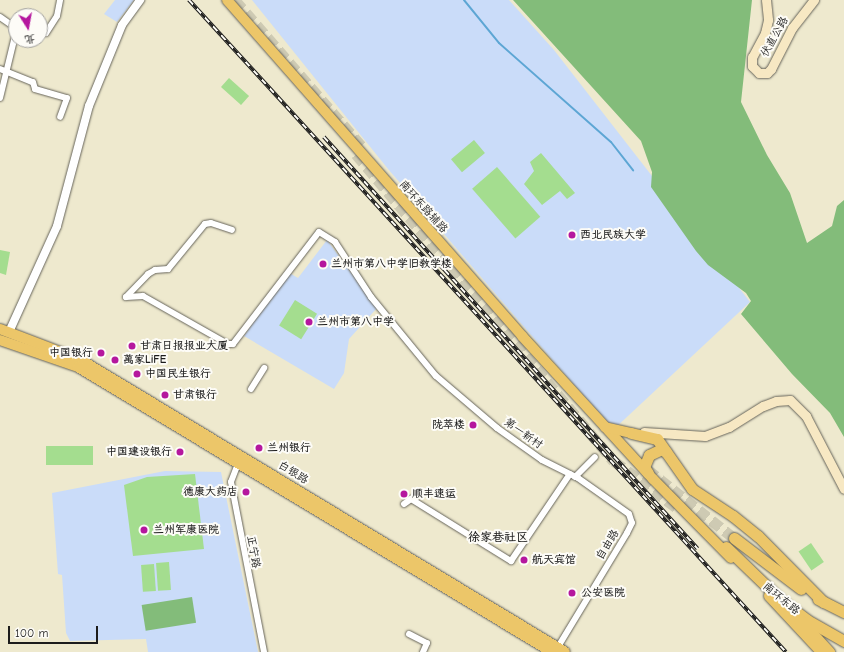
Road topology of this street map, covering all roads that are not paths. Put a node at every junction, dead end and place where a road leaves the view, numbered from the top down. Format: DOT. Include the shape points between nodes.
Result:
graph roads {
  1 [pos="60,0"];
  2 [pos="140,0"];
  3 [pos="227,0"];
  4 [pos="766,0"];
  5 [pos="814,0"];
  6 [pos="48,30"];
  7 [pos="11,48"];
  8 [pos="3,71"];
  9 [pos="0,98"];
  10 [pos="60,117"];
  11 [pos="232,230"];
  12 [pos="4,330"];
  13 [pos="0,340"];
  14 [pos="264,368"];
  15 [pos="251,389"];
  16 [pos="605,427"];
  17 [pos="632,433"];
  18 [pos="666,452"];
  19 [pos="595,457"];
  20 [pos="240,459"];
  21 [pos="648,473"];
  22 [pos="573,475"];
  23 [pos="844,489"];
  24 [pos="404,504"];
  25 [pos="734,538"];
  26 [pos="726,547"];
  27 [pos="782,601"];
  28 [pos="824,602"];
  29 [pos="844,612"];
  30 [pos="799,630"];
  31 [pos="409,634"];
  32 [pos="844,641"];
  33 [pos="558,650"];
  34 [pos="264,652"];
  35 [pos="423,652"];
  36 [pos="814,652"];
  37 [pos="821,652"];
  38 [pos="830,652"];
  1 -- 6 [label="street" via="57,16"];
  2 -- 12 [label="street" via="122,25 89,106 57,226"];
  3 -- 16 [label="main road, 南环东路辅路"];
  4 -- 5 [label="main road, 伏直公路" via="768,20 765,33 752,57 752,66 759,73 767,73 771,69 792,28"];
  7 -- 8 [label="street"];
  8 -- 9 [label="street"];
  8 -- 10 [label="street" via="33,82 35,89 67,98"];
  11 -- 22 [label="street, 第一新村" via="211,223 205,224 168,269 155,270 148,274 126,296 143,296 228,344 233,344 319,232 335,242 371,297 436,376 497,428 542,460"];
  12 -- 20 [label="main road, 白银路" via="81,360"];
  13 -- 20 [label="main road, 白银路" via="78,367"];
  14 -- 15 [label="street"];
  16 -- 17 [label="main road"];
  16 -- 21 [label="main road, 南环东路辅路"];
  17 -- 18 [label="highway" via="657,439"];
  17 -- 23 [label="main road" via="705,436 729,427 763,406 776,401 790,400 806,416"];
  18 -- 21 [label="highway" via="662,449 649,455 644,467"];
  18 -- 28 [label="highway" via="692,489 734,516 758,536"];
  19 -- 22 [label="street"];
  20 -- 33 [label="main road, 白银路"];
  20 -- 34 [label="street, 正宁路" via="231,482"];
  21 -- 30 [label="main road, 南环东路辅路" via="774,600"];
  22 -- 24 [label="street" via="511,561 411,499"];
  22 -- 33 [label="street, 自由路" via="625,510 632,523"];
  25 -- 28 [label="highway, 南环东路" via="798,587"];
  26 -- 27 [label="highway, 南环东路"];
  27 -- 32 [label="highway, 南环东路" via="807,620"];
  27 -- 38 [label="highway"];
  28 -- 29 [label="highway, 南环东路"];
  30 -- 36 [label="main road"];
  30 -- 37 [label="main road"];
  31 -- 35 [label="street" via="427,643"];
}
